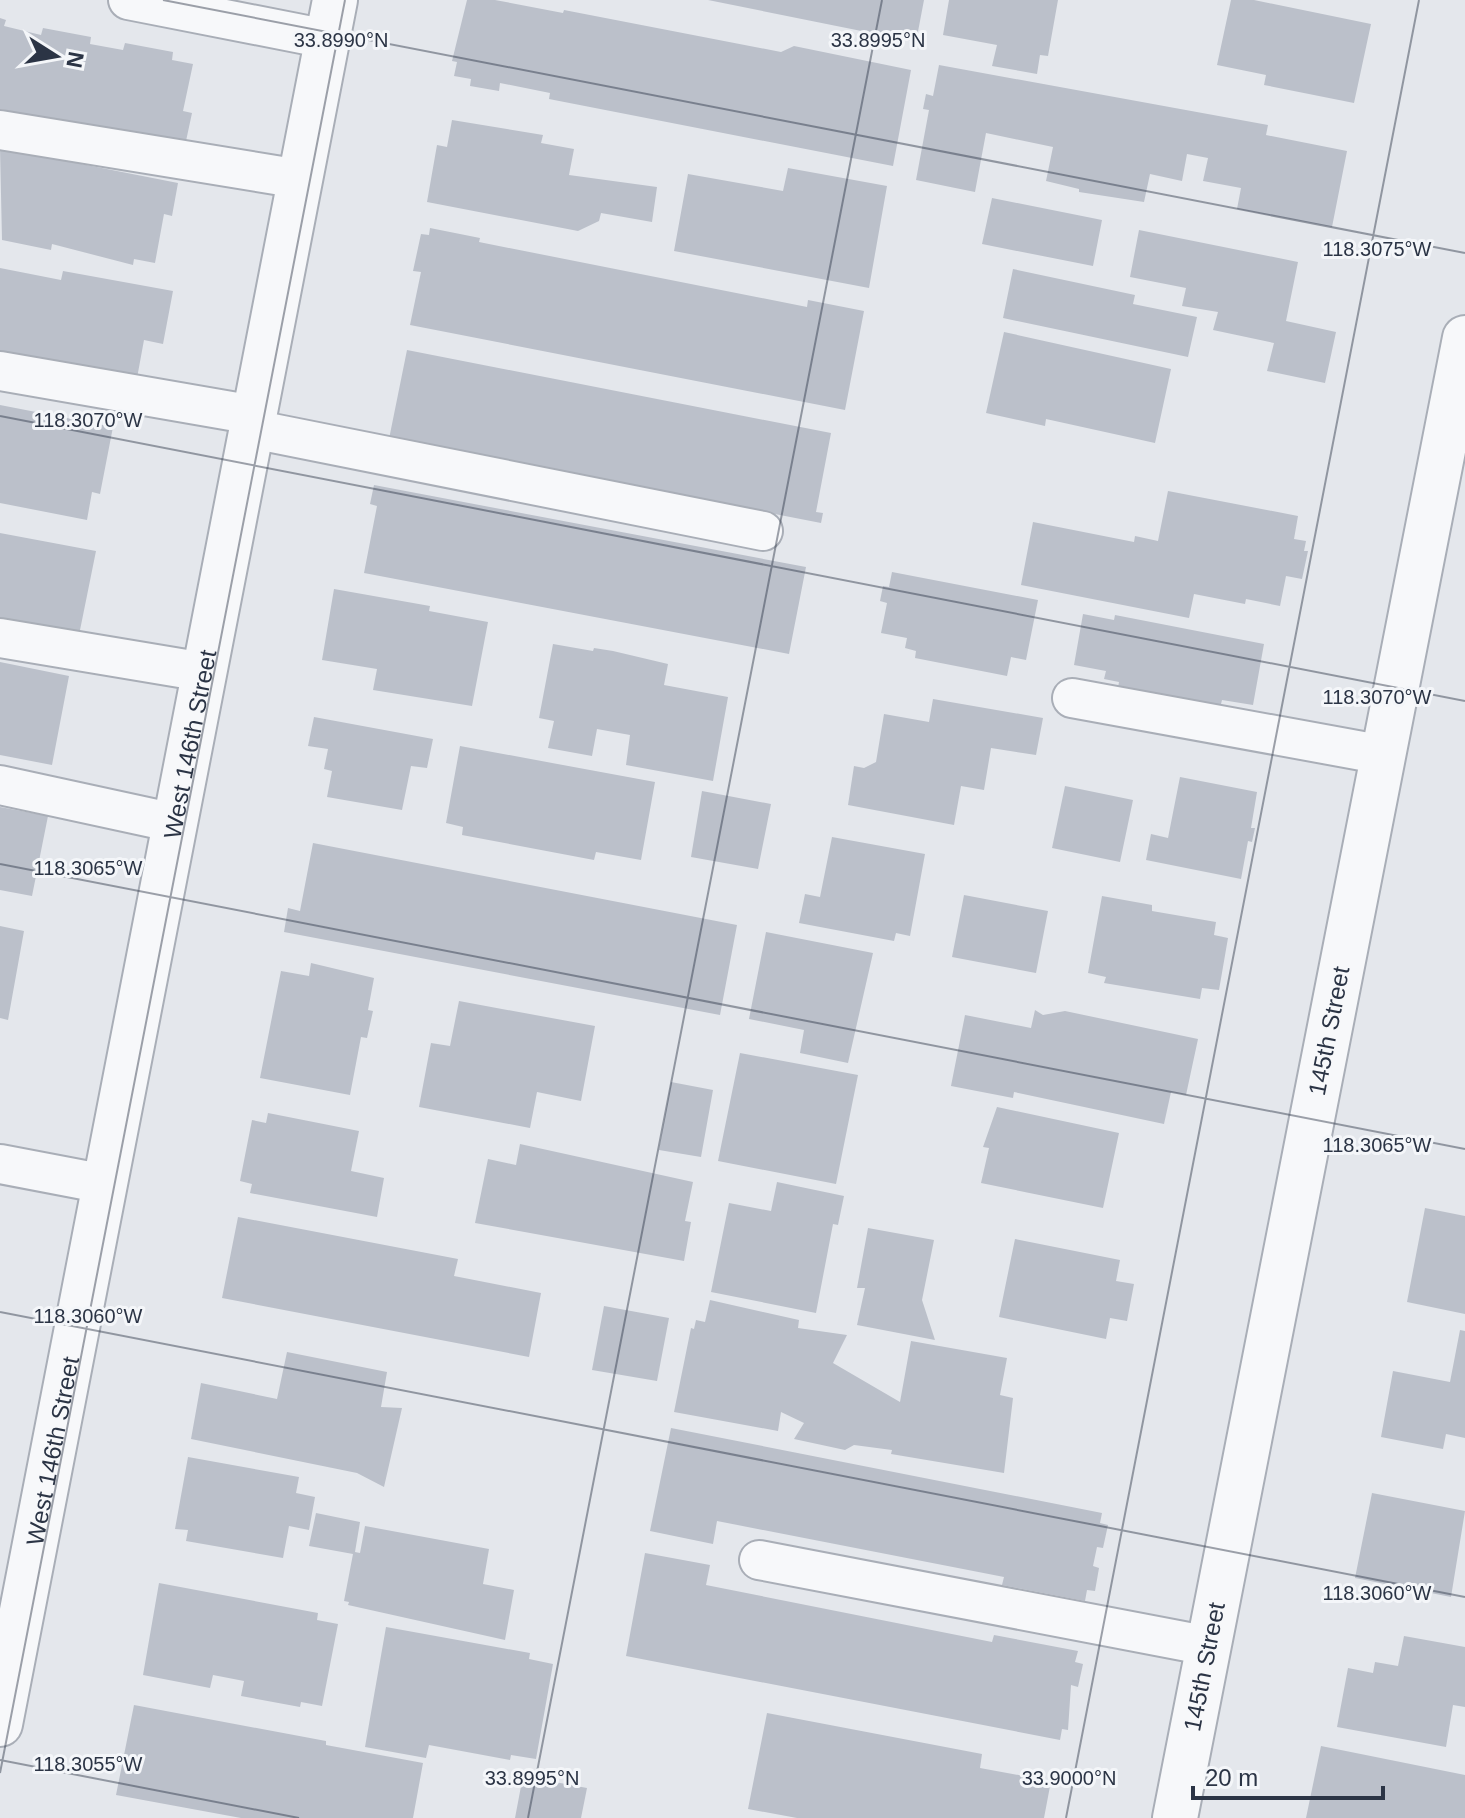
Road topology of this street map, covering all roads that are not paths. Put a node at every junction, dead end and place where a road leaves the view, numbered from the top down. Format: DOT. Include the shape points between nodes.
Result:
graph roads {
  1 [pos="128,0"];
  2 [pos="331,20"];
  3 [pos="0,130"];
  4 [pos="300,179"];
  5 [pos="1462,366"];
  6 [pos="0,371"];
  7 [pos="253,422"];
  8 [pos="763,531"];
  9 [pos="0,638"];
  10 [pos="204,672"];
  11 [pos="1072,698"];
  12 [pos="1384,755"];
  13 [pos="0,785"];
  14 [pos="175,823"];
  15 [pos="0,1164"];
  16 [pos="105,1184"];
  17 [pos="759,1560"];
  18 [pos="1209,1646"];
  19 [pos="3,1696"];
  20 [pos="1175,1818"];
  1 -- 2 [label="lane"];
  2 -- 4 [label="street, West 146th Street"];
  3 -- 4 [label="lane"];
  4 -- 7 [label="street, West 146th Street"];
  5 -- 12 [label="street, 145th Street"];
  6 -- 7 [label="lane"];
  7 -- 8 [label="lane"];
  7 -- 10 [label="street, West 146th Street"];
  9 -- 10 [label="lane"];
  10 -- 14 [label="street, West 146th Street"];
  11 -- 12 [label="lane"];
  12 -- 18 [label="street, 145th Street"];
  13 -- 14 [label="lane"];
  14 -- 16 [label="street, West 146th Street"];
  15 -- 16 [label="lane"];
  16 -- 19 [label="street, West 146th Street"];
  17 -- 18 [label="lane"];
  18 -- 20 [label="street, 145th Street"];
}
